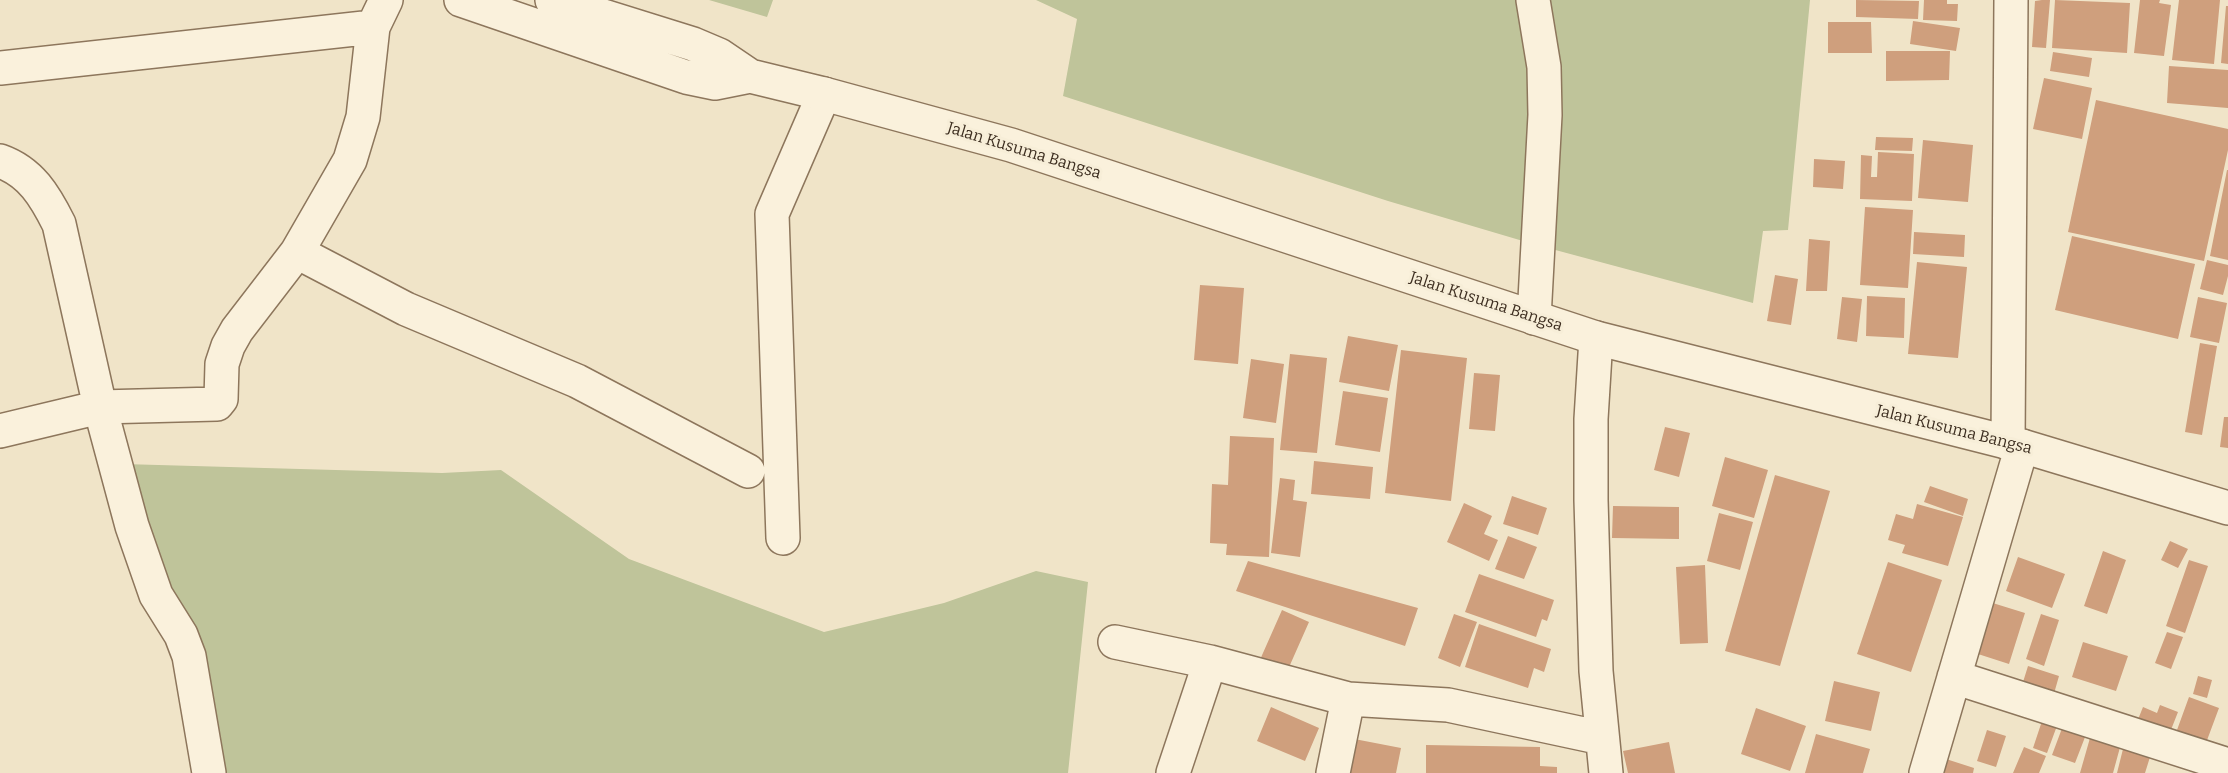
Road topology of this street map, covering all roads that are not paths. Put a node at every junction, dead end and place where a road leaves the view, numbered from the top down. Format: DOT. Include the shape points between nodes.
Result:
graph roads {
  1 [pos="461,0"];
  2 [pos="552,0"];
  3 [pos="1533,0"];
  4 [pos="2012,0"];
  5 [pos="379,13"];
  6 [pos="0,68"];
  7 [pos="750,76"];
  8 [pos="824,94"];
  9 [pos="0,161"];
  10 [pos="297,252"];
  11 [pos="1534,318"];
  12 [pos="1596,338"];
  13 [pos="100,407"];
  14 [pos="0,431"];
  15 [pos="2015,445"];
  16 [pos="748,471"];
  17 [pos="2228,508"];
  18 [pos="783,538"];
  19 [pos="1115,642"];
  20 [pos="1210,662"];
  21 [pos="1954,677"];
  22 [pos="1348,699"];
  23 [pos="1602,738"];
  24 [pos="2228,765"];
  25 [pos="209,773"];
  26 [pos="1173,773"];
  27 [pos="1333,773"];
  28 [pos="1606,773"];
  29 [pos="1926,773"];
  1 -- 7 [label="street, Jalan Kusuma Bangsa" via="686,77 715,83"];
  2 -- 7 [label="street, Jalan Kusuma Bangsa" via="693,44 719,55"];
  3 -- 11 [label="street" via="1544,67 1545,115"];
  4 -- 15 [label="street"];
  5 -- 6 [label="street"];
  5 -- 10 [label="street" via="363,117 350,160"];
  7 -- 8 [label="street, Jalan Kusuma Bangsa"];
  8 -- 11 [label="street, Jalan Kusuma Bangsa" via="1011,145"];
  8 -- 18 [label="street" via="772,214"];
  9 -- 13 [label="street" via="36,183 59,224"];
  10 -- 13 [label="street" via="228,346 217,404"];
  10 -- 16 [label="street" via="406,309 577,381"];
  11 -- 12 [label="street, Jalan Kusuma Bangsa"];
  12 -- 15 [label="street, Jalan Kusuma Bangsa"];
  12 -- 23 [label="street" via="1590,419 1591,500"];
  13 -- 14 [label="street"];
  13 -- 25 [label="street" via="132,526 156,595 189,656"];
  15 -- 17 [label="street, Jalan Kusuma Bangsa"];
  15 -- 21 [label="street"];
  19 -- 20 [label="street"];
  20 -- 22 [label="street"];
  20 -- 26 [label="street"];
  21 -- 24 [label="street"];
  21 -- 29 [label="street"];
  22 -- 23 [label="street" via="1448,705"];
  22 -- 27 [label="street"];
  23 -- 28 [label="street"];
}
